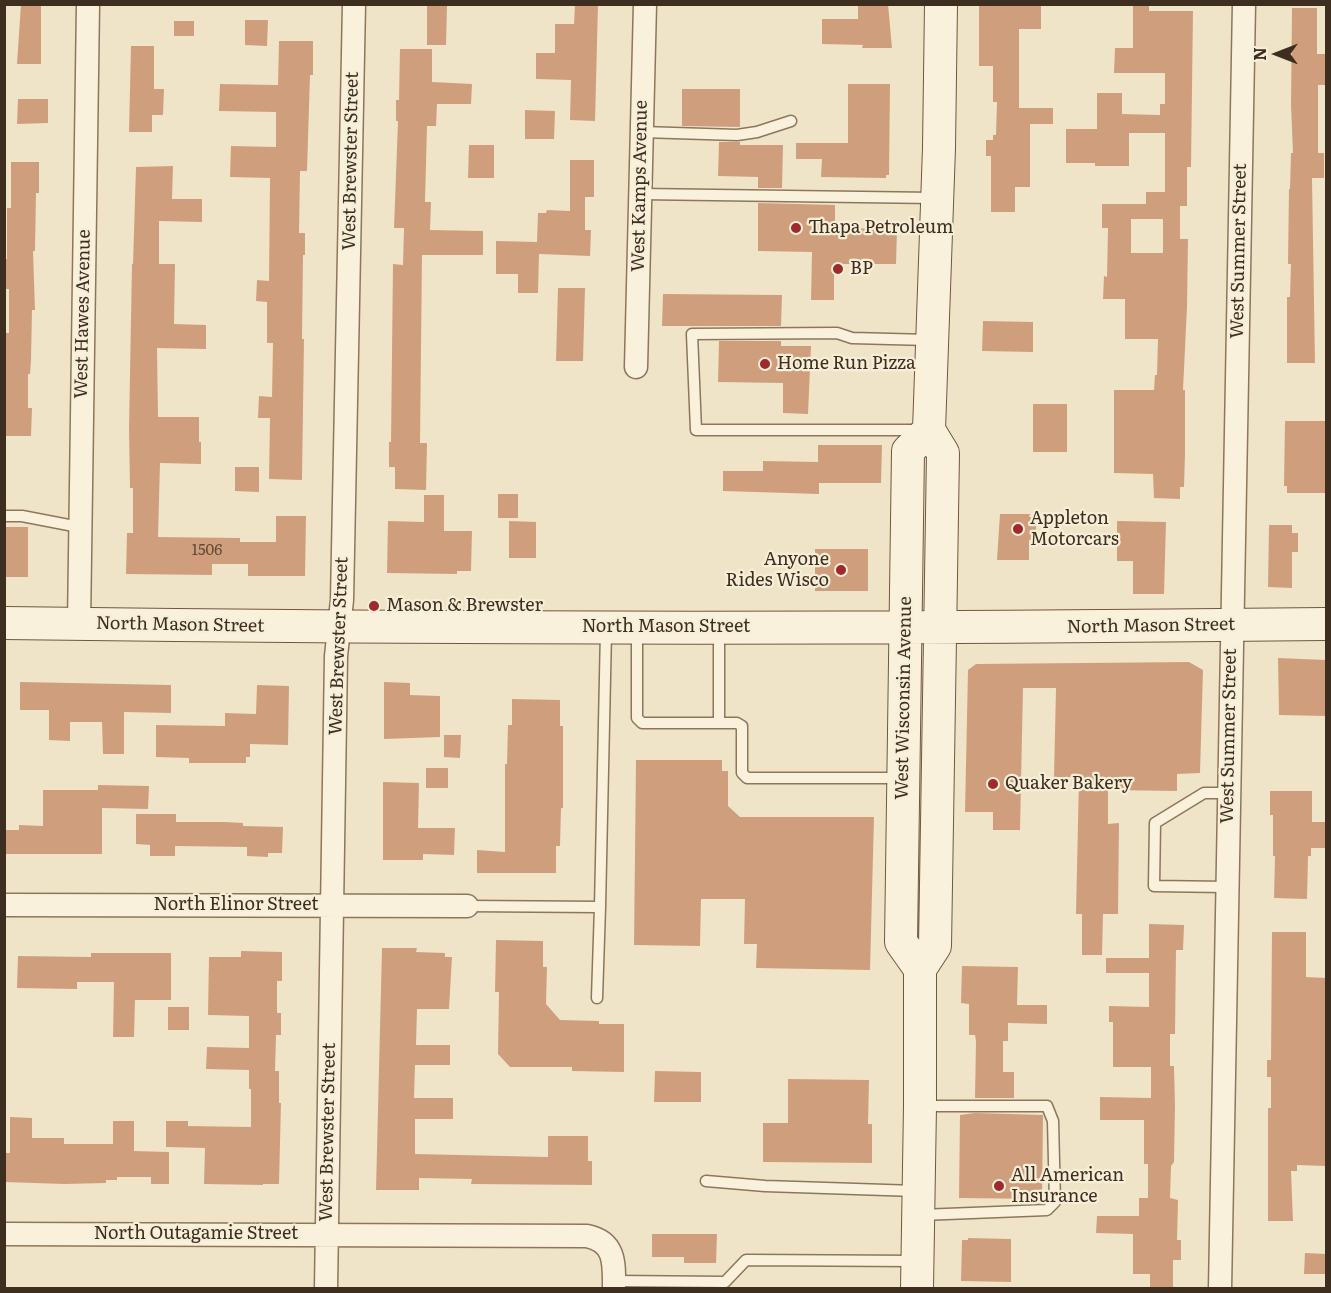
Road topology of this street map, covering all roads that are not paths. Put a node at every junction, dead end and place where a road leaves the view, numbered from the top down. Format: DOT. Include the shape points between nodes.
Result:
graph roads {
  1 [pos="88,4"];
  2 [pos="354,4"];
  3 [pos="645,4"];
  4 [pos="941,4"];
  5 [pos="1244,4"];
  6 [pos="791,121"];
  7 [pos="642,132"];
  8 [pos="640,194"];
  9 [pos="937,198"];
  10 [pos="932,340"];
  11 [pos="636,367"];
  12 [pos="918,441"];
  13 [pos="4,516"];
  14 [pos="79,527"];
  15 [pos="4,623"];
  16 [pos="79,624"];
  17 [pos="1326,624"];
  18 [pos="1232,625"];
  19 [pos="339,626"];
  20 [pos="606,627"];
  21 [pos="637,627"];
  22 [pos="719,627"];
  23 [pos="905,627"];
  24 [pos="940,627"];
  25 [pos="719,723"];
  26 [pos="903,778"];
  27 [pos="1228,793"];
  28 [pos="1226,887"];
  29 [pos="935,903"];
  30 [pos="332,904"];
  31 [pos="4,905"];
  32 [pos="467,906"];
  33 [pos="600,907"];
  34 [pos="920,969"];
  35 [pos="597,998"];
  36 [pos="920,1106"];
  37 [pos="706,1181"];
  38 [pos="918,1203"];
  39 [pos="327,1233"];
  40 [pos="4,1234"];
  41 [pos="917,1275"];
  42 [pos="614,1285"];
  43 [pos="725,1285"];
  44 [pos="326,1288"];
  45 [pos="1220,1288"];
  1 -- 14 [label="street, West Hawes Avenue"];
  2 -- 19 [label="street, West Brewster Street"];
  3 -- 7 [label="street, West Kamps Avenue"];
  4 -- 9 [label="main road, West Wisconsin Avenue"];
  5 -- 18 [label="street, West Summer Street"];
  6 -- 7 [label="lane" via="737,135"];
  7 -- 8 [label="street, West Kamps Avenue"];
  8 -- 9 [label="lane"];
  8 -- 11 [label="street, West Kamps Avenue"];
  9 -- 10 [label="main road, West Wisconsin Avenue"];
  10 -- 12 [label="main road, West Wisconsin Avenue"];
  10 -- 12 [label="lane" via="852,338 837,333 692,334 696,430"];
  12 -- 23 [label="main road, West Wisconsin Avenue"];
  12 -- 24 [label="main road, West Wisconsin Avenue" via="943,453"];
  13 -- 14 [label="lane"];
  14 -- 16 [label="street, West Hawes Avenue"];
  15 -- 16 [label="main road, North Mason Street"];
  16 -- 19 [label="main road, North Mason Street"];
  17 -- 18 [label="main road, North Mason Street"];
  18 -- 24 [label="main road, North Mason Street"];
  18 -- 27 [label="street, West Summer Street"];
  19 -- 20 [label="main road, North Mason Street"];
  19 -- 30 [label="street, West Brewster Street"];
  20 -- 21 [label="main road, North Mason Street"];
  20 -- 33 [label="lane"];
  21 -- 22 [label="main road, North Mason Street"];
  21 -- 25 [label="lane" via="637,718 642,723"];
  22 -- 23 [label="main road, North Mason Street"];
  22 -- 25 [label="lane"];
  23 -- 24 [label="main road, North Mason Street"];
  23 -- 26 [label="main road, West Wisconsin Avenue"];
  23 -- 29 [label="main road" via="920,657 921,850"];
  24 -- 29 [label="main road, West Wisconsin Avenue"];
  25 -- 26 [label="lane" via="742,726 742,773 747,778"];
  26 -- 34 [label="main road, West Wisconsin Avenue" via="901,942"];
  27 -- 28 [label="street, West Summer Street"];
  27 -- 28 [label="lane" via="1203,793 1155,823 1154,886"];
  28 -- 45 [label="street, West Summer Street"];
  29 -- 34 [label="main road, West Wisconsin Avenue" via="935,946"];
  30 -- 31 [label="street, North Elinor Street"];
  30 -- 32 [label="street, North Elinor Street"];
  30 -- 39 [label="street, West Brewster Street"];
  32 -- 33 [label="lane"];
  33 -- 35 [label="lane"];
  34 -- 36 [label="main road"];
  36 -- 38 [label="main road"];
  36 -- 38 [label="lane" via="1047,1106 1053,1120 1055,1203 1047,1210"];
  37 -- 38 [label="lane"];
  38 -- 41 [label="main road"];
  39 -- 40 [label="street, North Outagamie Street"];
  39 -- 42 [label="street, North Outagamie Street" via="579,1235 603,1241 613,1258"];
  39 -- 44 [label="street, West Brewster Street"];
  41 -- 43 [label="lane" via="746,1260"];
  42 -- 43 [label="lane"];
}
